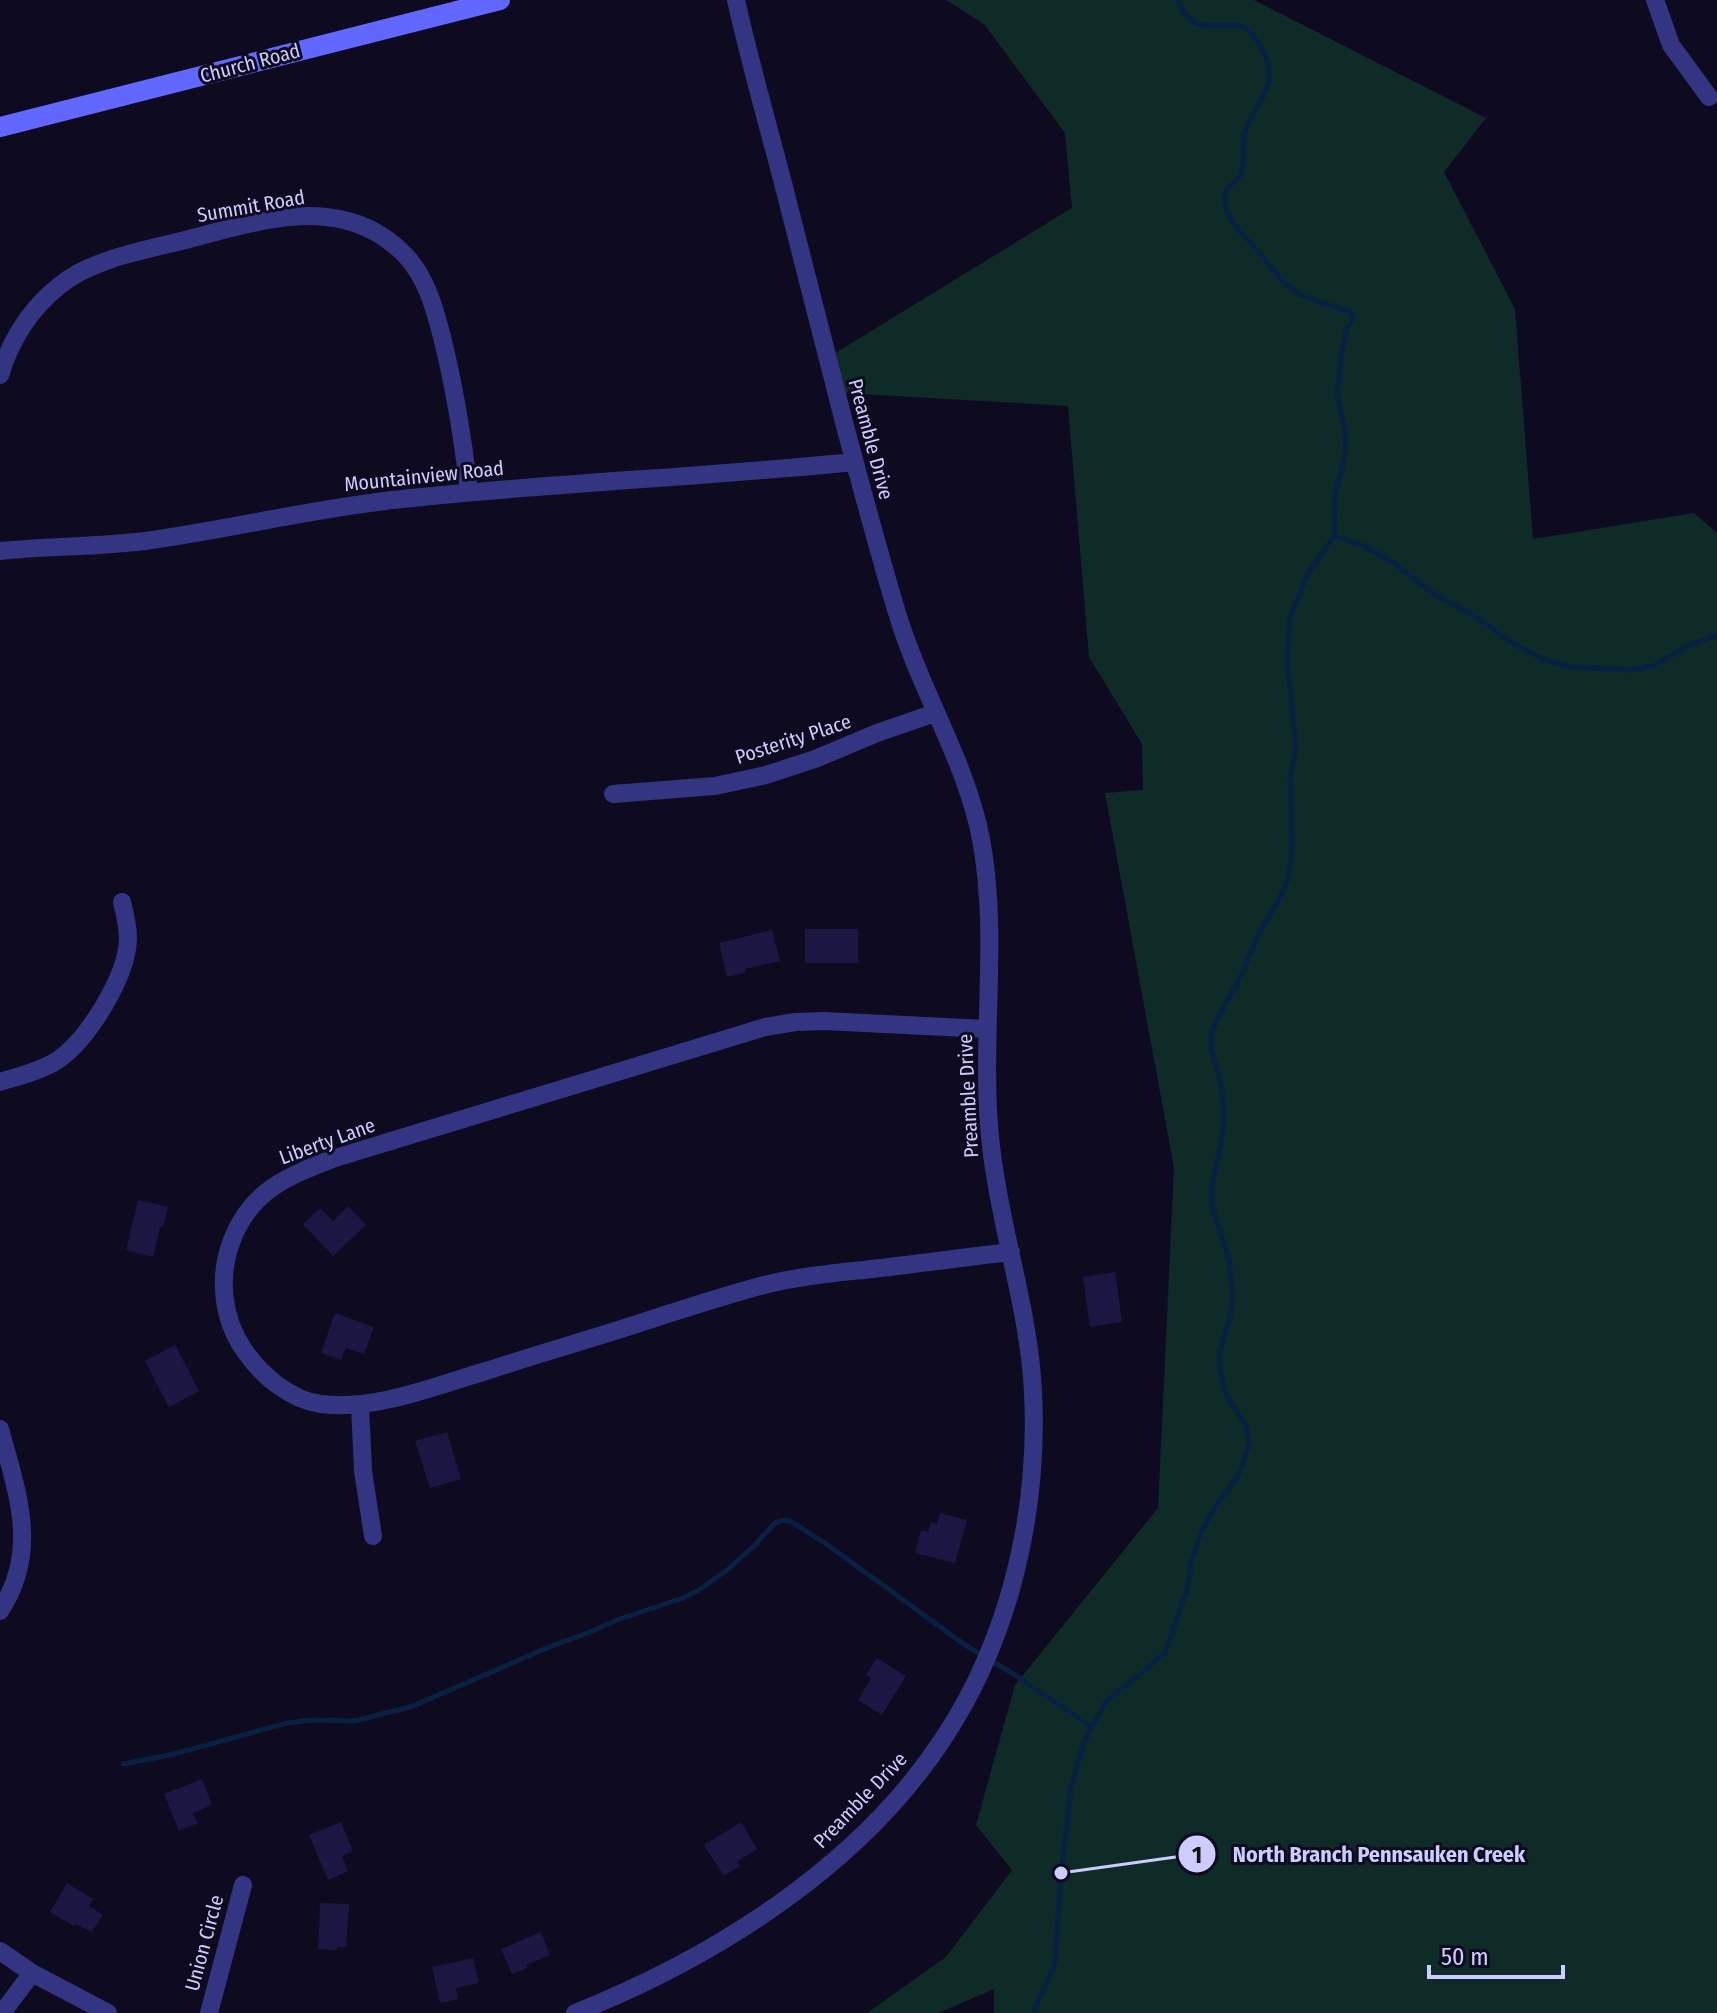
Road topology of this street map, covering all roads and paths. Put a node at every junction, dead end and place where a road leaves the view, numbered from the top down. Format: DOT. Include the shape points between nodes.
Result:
graph roads {
  1 [pos="500,0"];
  2 [pos="736,0"];
  3 [pos="1655,0"];
  4 [pos="1709,97"];
  5 [pos="0,127"];
  6 [pos="0,375"];
  7 [pos="854,462"];
  8 [pos="469,492"];
  9 [pos="0,551"];
  10 [pos="935,713"];
  11 [pos="613,794"];
  12 [pos="122,902"];
  13 [pos="986,1029"];
  14 [pos="0,1082"];
  15 [pos="1011,1252"];
  16 [pos="360,1405"];
  17 [pos="0,1429"];
  18 [pos="373,1536"];
  19 [pos="0,1611"];
  20 [pos="243,1885"];
  21 [pos="0,1951"];
  22 [pos="32,1973"];
  23 [pos="2,2013"];
  24 [pos="108,2013"];
  25 [pos="209,2013"];
  26 [pos="575,2013"];
  1 -- 5 [label="main road, Church Road"];
  2 -- 7 [label="street, Preamble Drive"];
  3 -- 4 [label="street" via="1671,45"];
  6 -- 8 [label="street, Summit Road" via="29,315 81,272 159,246 259,223 299,217 348,221 369,227 405,254 428,289 453,382"];
  7 -- 8 [label="street, Mountainview Road"];
  7 -- 10 [label="street, Preamble Drive" via="904,636"];
  8 -- 9 [label="street, Mountainview Road" via="311,511 146,540"];
  10 -- 11 [label="street, Posterity Place" via="766,775 715,786"];
  10 -- 13 [label="street, Preamble Drive" via="980,833 989,925"];
  12 -- 14 [label="street" via="128,939 125,959 92,1023 56,1062"];
  13 -- 15 [label="street, Preamble Drive" via="990,1142"];
  13 -- 16 [label="street, Liberty Lane" via="824,1021 765,1027 332,1159 282,1179 261,1196 232,1239 223,1290 228,1317 252,1363 271,1381 316,1404"];
  15 -- 16 [label="street, Liberty Lane" via="779,1282"];
  15 -- 26 [label="street, Preamble Drive" via="1031,1364 1029,1496 1010,1595 959,1714 904,1790 787,1898 656,1978"];
  16 -- 18 [label="street"];
  17 -- 19 [label="street" via="23,1525 18,1575"];
  20 -- 25 [label="street, Union Circle"];
  21 -- 22 [label="street"];
  22 -- 23 [label="street"];
  22 -- 24 [label="street"];
}
